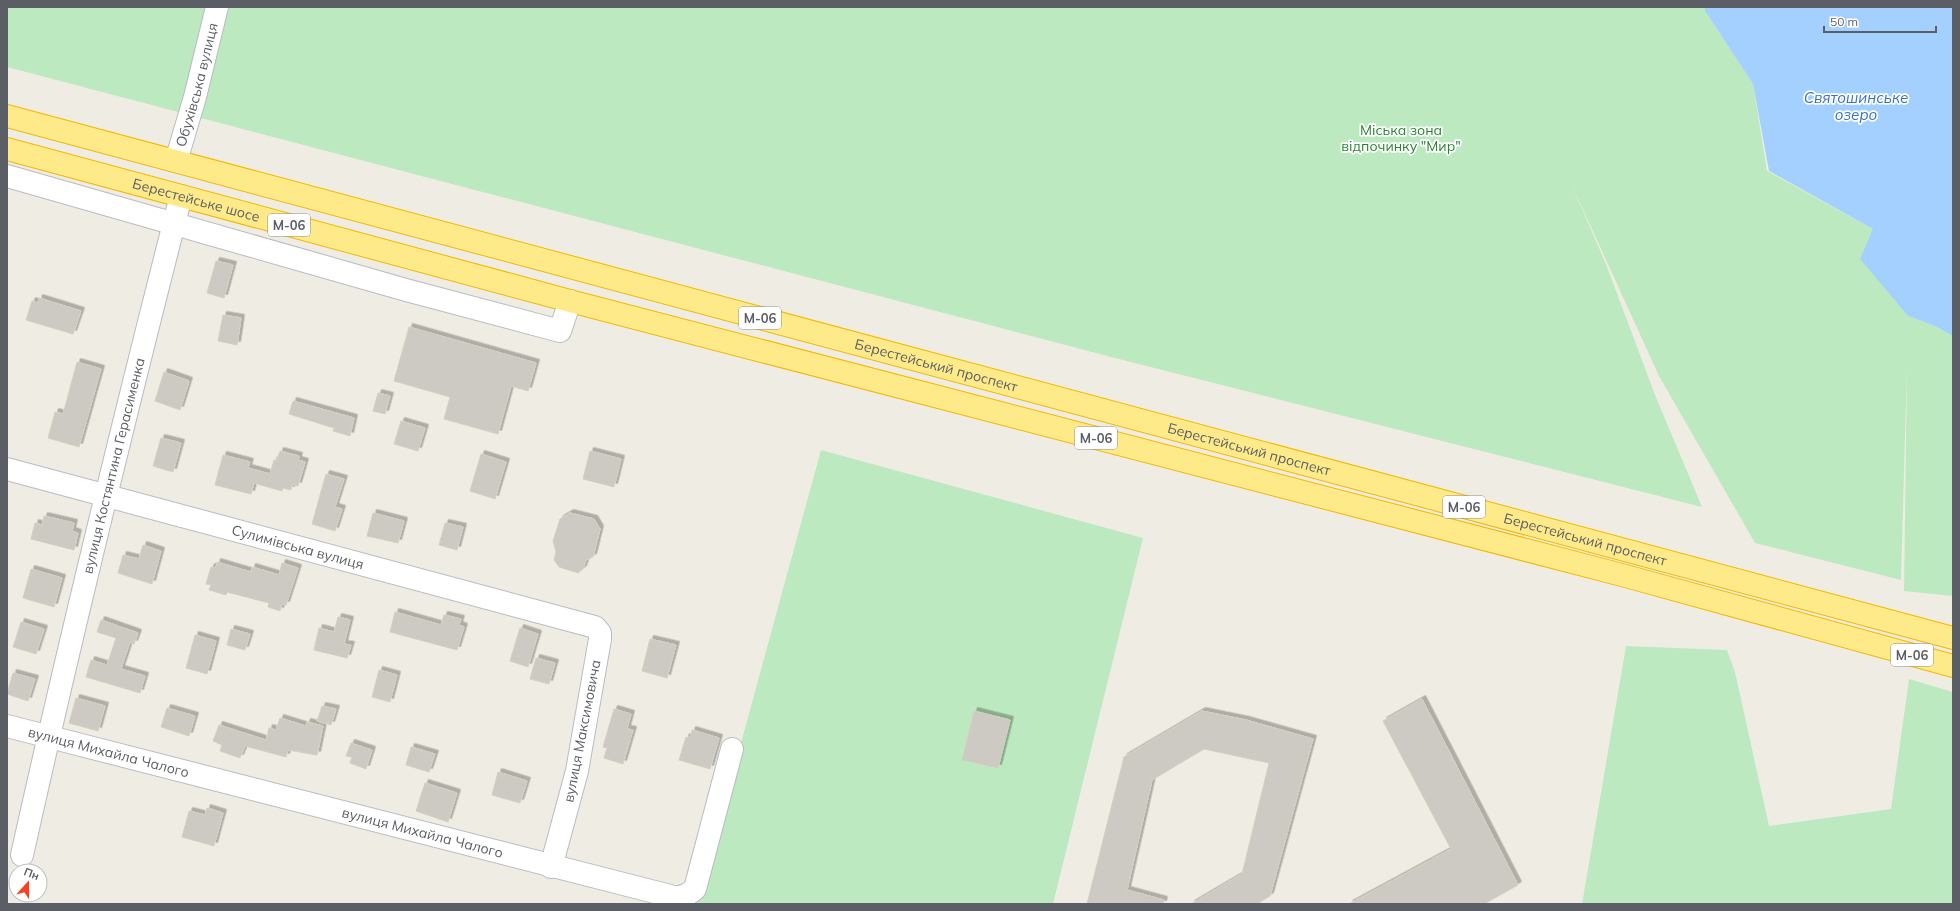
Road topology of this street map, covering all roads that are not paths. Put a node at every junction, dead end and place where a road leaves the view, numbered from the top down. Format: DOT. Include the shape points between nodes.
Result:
graph roads {
  1 [pos="217,7"];
  2 [pos="7,116"];
  3 [pos="7,149"];
  4 [pos="176,162"];
  5 [pos="7,176"];
  6 [pos="181,196"];
  7 [pos="174,223"];
  8 [pos="570,301"];
  9 [pos="7,469"];
  10 [pos="106,496"];
  11 [pos="589,624"];
  12 [pos="1953,638"];
  13 [pos="1953,666"];
  14 [pos="7,726"];
  15 [pos="49,736"];
  16 [pos="732,749"];
  17 [pos="22,856"];
  18 [pos="551,867"];
  1 -- 4 [label="street, Обухівська вулиця"];
  2 -- 4 [label="highway, М-06"];
  3 -- 6 [label="highway, Берестейське шосе / М-06"];
  4 -- 12 [label="highway, Берестейський проспект / М-06"];
  5 -- 7 [label="street"];
  6 -- 7 [label="street, вулиця Костянтина Герасименка"];
  6 -- 8 [label="highway, Берестейське шосе / М-06"];
  7 -- 8 [label="street" via="406,290 560,331"];
  7 -- 10 [label="street, вулиця Костянтина Герасименка"];
  8 -- 13 [label="highway, Берестейський проспект / М-06" via="1607,571"];
  9 -- 10 [label="street, Сулимівська вулиця"];
  10 -- 11 [label="street, Сулимівська вулиця"];
  10 -- 15 [label="street, вулиця Костянтина Герасименка"];
  11 -- 18 [label="street, вулиця Максимовича" via="597,629 600,639 577,771"];
  14 -- 15 [label="street, вулиця Михайла Чалого"];
  15 -- 17 [label="street, вулиця Костянтина Герасименка"];
  15 -- 18 [label="street, вулиця Михайла Чалого"];
  16 -- 18 [label="street, вулиця Михайла Чалого" via="695,889 688,894 678,898"];
}
